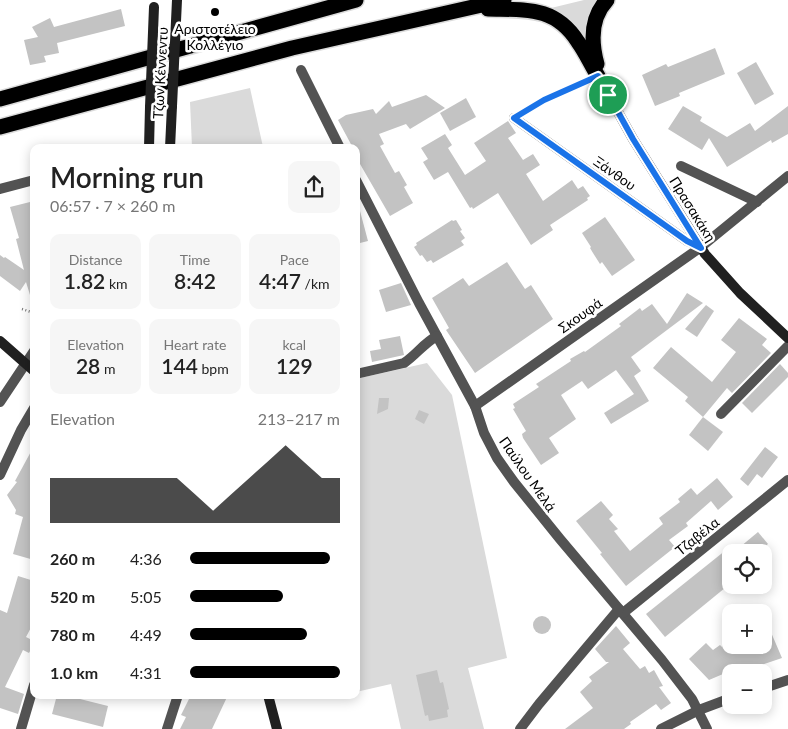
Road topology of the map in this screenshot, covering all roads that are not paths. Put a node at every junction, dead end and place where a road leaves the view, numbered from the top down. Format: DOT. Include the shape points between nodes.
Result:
graph roads {
  1 [pos="177,0"];
  2 [pos="356,0"];
  3 [pos="504,0"];
  4 [pos="607,0"];
  5 [pos="154,4"];
  6 [pos="468,8"];
  7 [pos="302,70"];
  8 [pos="598,76"];
  9 [pos="64,81"];
  10 [pos="0,91"];
  11 [pos="0,99"];
  12 [pos="44,115"];
  13 [pos="514,118"];
  14 [pos="0,127"];
  15 [pos="0,138"];
  16 [pos="149,144"];
  17 [pos="170,144"];
  18 [pos="338,144"];
  19 [pos="681,166"];
  20 [pos="788,176"];
  21 [pos="30,181"];
  22 [pos="0,188"];
  23 [pos="360,188"];
  24 [pos="757,202"];
  25 [pos="701,248"];
  26 [pos="437,336"];
  27 [pos="788,338"];
  28 [pos="0,341"];
  29 [pos="788,346"];
  30 [pos="30,356"];
  31 [pos="25,363"];
  32 [pos="30,368"];
  33 [pos="360,373"];
  34 [pos="0,402"];
  35 [pos="475,406"];
  36 [pos="721,414"];
  37 [pos="30,415"];
  38 [pos="0,475"];
  39 [pos="788,480"];
  40 [pos="621,611"];
  41 [pos="788,680"];
  42 [pos="772,685"];
  43 [pos="30,699"];
  44 [pos="177,699"];
  45 [pos="269,699"];
  46 [pos="722,701"];
  47 [pos="699,710"];
  48 [pos="276,727"];
  49 [pos="22,729"];
  50 [pos="167,729"];
  51 [pos="520,729"];
  52 [pos="661,729"];
  53 [pos="707,729"];
  1 -- 17 [label="main road, Τζων Κέννεντυ, bridge"];
  2 -- 9 [label="highway"];
  3 -- 6 [label="highway"];
  4 -- 8 [label="highway" via="598,13 593,35"];
  5 -- 16 [label="main road, Τζων Κέννεντυ, bridge"];
  6 -- 8 [label="highway" via="532,10 551,16 574,35"];
  6 -- 12 [label="highway" via="292,48"];
  7 -- 18 [label="street"];
  8 -- 25 [label="main road, Πρασακάκη"];
  9 -- 10 [label="highway"];
  9 -- 11 [label="highway"];
  12 -- 14 [label="highway"];
  12 -- 15 [label="highway"];
  13 -- 25 [label="street, Ξάνθου" via="679,236"];
  19 -- 24 [label="street"];
  20 -- 24 [label="street, Σκουφά"];
  21 -- 22 [label="street"];
  23 -- 26 [label="street, Παύλου Μελά"];
  24 -- 25 [label="street, Σκουφά"];
  25 -- 27 [label="main road, Πρασακάκη" via="740,293"];
  25 -- 35 [label="street, Σκουφά"];
  26 -- 33 [label="street" via="404,363"];
  26 -- 35 [label="street, Παύλου Μελά"];
  28 -- 31 [label="main road"];
  29 -- 36 [label="street"];
  30 -- 31 [label="street"];
  31 -- 32 [label="main road"];
  31 -- 34 [label="street"];
  35 -- 40 [label="street, Παύλου Μελά" via="484,433 514,482"];
  37 -- 38 [label="street"];
  39 -- 40 [label="street, Τζαβέλα"];
  40 -- 47 [label="street, Παύλου Μελά"];
  40 -- 51 [label="street, Τζαβέλα" via="569,667"];
  41 -- 42 [label="street"];
  43 -- 49 [label="street"];
  44 -- 50 [label="street"];
  45 -- 48 [label="main road"];
  46 -- 47 [label="street"];
  47 -- 52 [label="street"];
  47 -- 53 [label="street, Παύλου Μελά"];
}
